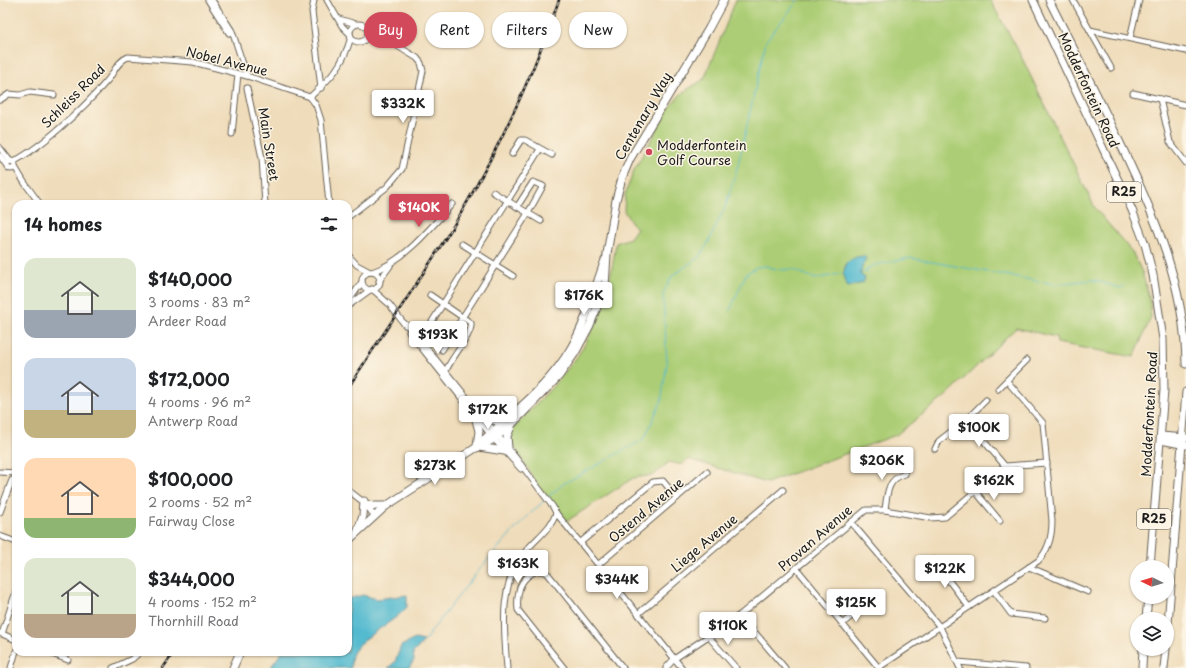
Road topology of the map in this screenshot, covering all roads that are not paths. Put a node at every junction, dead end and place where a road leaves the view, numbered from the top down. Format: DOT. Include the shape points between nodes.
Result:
graph roads {
  1 [pos="208,0"];
  2 [pos="212,0"];
  3 [pos="314,0"];
  4 [pos="327,0"];
  5 [pos="724,0"];
  6 [pos="1033,0"];
  7 [pos="1049,0"];
  8 [pos="1052,0"];
  9 [pos="1073,0"];
  10 [pos="1139,0"];
  11 [pos="1056,14"];
  12 [pos="339,19"];
  13 [pos="350,22"];
  14 [pos="356,24"];
  15 [pos="364,26"];
  16 [pos="1090,30"];
  17 [pos="349,34"];
  18 [pos="1130,38"];
  19 [pos="364,40"];
  20 [pos="358,42"];
  21 [pos="236,46"];
  22 [pos="401,48"];
  23 [pos="1186,51"];
  24 [pos="346,54"];
  25 [pos="138,58"];
  26 [pos="1111,68"];
  27 [pos="238,74"];
  28 [pos="247,76"];
  29 [pos="247,88"];
  30 [pos="320,88"];
  31 [pos="1133,93"];
  32 [pos="54,95"];
  33 [pos="310,97"];
  34 [pos="1160,99"];
  35 [pos="0,100"];
  36 [pos="1186,105"];
  37 [pos="232,134"];
  38 [pos="0,148"];
  39 [pos="540,149"];
  40 [pos="512,154"];
  41 [pos="552,155"];
  42 [pos="0,156"];
  43 [pos="1186,163"];
  44 [pos="12,165"];
  45 [pos="493,192"];
  46 [pos="37,200"];
  47 [pos="265,200"];
  48 [pos="329,200"];
  49 [pos="507,201"];
  50 [pos="452,204"];
  51 [pos="517,207"];
  52 [pos="528,213"];
  53 [pos="352,214"];
  54 [pos="541,221"];
  55 [pos="462,244"];
  56 [pos="476,252"];
  57 [pos="394,260"];
  58 [pos="352,261"];
  59 [pos="357,265"];
  60 [pos="496,265"];
  61 [pos="371,272"];
  62 [pos="513,276"];
  63 [pos="362,281"];
  64 [pos="379,282"];
  65 [pos="371,289"];
  66 [pos="430,294"];
  67 [pos="352,296"];
  68 [pos="352,303"];
  69 [pos="389,304"];
  70 [pos="443,304"];
  71 [pos="463,317"];
  72 [pos="404,324"];
  73 [pos="423,336"];
  74 [pos="442,350"];
  75 [pos="450,360"];
  76 [pos="1027,360"];
  77 [pos="1186,364"];
  78 [pos="439,365"];
  79 [pos="445,373"];
  80 [pos="1007,381"];
  81 [pos="998,389"];
  82 [pos="1186,392"];
  83 [pos="986,400"];
  84 [pos="479,417"];
  85 [pos="966,420"];
  86 [pos="510,421"];
  87 [pos="494,435"];
  88 [pos="1161,438"];
  89 [pos="1184,442"];
  90 [pos="477,447"];
  91 [pos="935,449"];
  92 [pos="506,450"];
  93 [pos="1186,459"];
  94 [pos="1047,463"];
  95 [pos="1004,466"];
  96 [pos="0,472"];
  97 [pos="707,472"];
  98 [pos="12,473"];
  99 [pos="905,474"];
  100 [pos="12,480"];
  101 [pos="784,490"];
  102 [pos="975,491"];
  103 [pos="352,493"];
  104 [pos="677,498"];
  105 [pos="365,502"];
  106 [pos="386,506"];
  107 [pos="885,510"];
  108 [pos="0,512"];
  109 [pos="556,513"];
  110 [pos="374,516"];
  111 [pos="1000,521"];
  112 [pos="851,522"];
  113 [pos="1176,525"];
  114 [pos="357,532"];
  115 [pos="0,536"];
  116 [pos="352,537"];
  117 [pos="12,540"];
  118 [pos="581,542"];
  119 [pos="933,560"];
  120 [pos="1151,560"];
  121 [pos="599,564"];
  122 [pos="1029,567"];
  123 [pos="797,569"];
  124 [pos="994,591"];
  125 [pos="1088,592"];
  126 [pos="12,602"];
  127 [pos="969,607"];
  128 [pos="867,608"];
  129 [pos="1169,612"];
  130 [pos="639,613"];
  131 [pos="740,615"];
  132 [pos="1045,618"];
  133 [pos="842,624"];
  134 [pos="940,627"];
  135 [pos="1,634"];
  136 [pos="708,636"];
  137 [pos="12,638"];
  138 [pos="15,656"];
  139 [pos="58,656"];
  140 [pos="135,656"];
  141 [pos="238,656"];
  142 [pos="1143,656"];
  143 [pos="1165,656"];
  144 [pos="674,658"];
  145 [pos="68,660"];
  146 [pos="958,662"];
  147 [pos="11,668"];
  148 [pos="113,668"];
  149 [pos="233,668"];
  150 [pos="508,668"];
  151 [pos="564,668"];
  152 [pos="623,668"];
  153 [pos="666,668"];
  154 [pos="682,668"];
  155 [pos="736,668"];
  156 [pos="785,668"];
  157 [pos="878,668"];
  158 [pos="960,668"];
  159 [pos="1026,668"];
  160 [pos="1142,668"];
  161 [pos="1164,668"];
  1 -- 21 [label="street"];
  2 -- 21 [label="street" via="232,31"];
  3 -- 30 [label="street" via="312,11"];
  4 -- 12 [label="street"];
  5 -- 86 [label="main road, Centenary Way" via="630,159 622,178 616,200 605,287 590,325 575,353 558,376"];
  6 -- 88 [label="main road, Modderfontein Road / R25" via="1119,182 1145,244 1160,309 1163,339 1164,390"];
  7 -- 11 [label="main road, Modderfontein Road / R25"];
  8 -- 11 [label="main road"];
  9 -- 16 [label="street"];
  10 -- 18 [label="street"];
  11 -- 77 [label="main road, Modderfontein Road / R25" via="1111,124 1161,233 1177,295"];
  12 -- 13 [label="street"];
  12 -- 17 [label="street"];
  13 -- 14 [label="street"];
  13 -- 17 [label="street"];
  14 -- 15 [label="street"];
  14 -- 17 [label="street"];
  16 -- 18 [label="street"];
  16 -- 26 [label="street"];
  17 -- 20 [label="street"];
  17 -- 24 [label="street"];
  18 -- 23 [label="street"];
  19 -- 20 [label="street"];
  20 -- 24 [label="street"];
  21 -- 28 [label="street"];
  22 -- 53 [label="street" via="419,60 423,71 402,169 387,187"];
  24 -- 30 [label="street" via="330,79"];
  25 -- 27 [label="street, Nobel Avenue" via="193,62"];
  25 -- 44 [label="street, Schleiss Road" via="124,59 103,86 49,136"];
  27 -- 28 [label="street, Nobel Avenue"];
  27 -- 37 [label="street"];
  28 -- 33 [label="street, Nobel Avenue"];
  29 -- 47 [label="street, Main Street" via="262,158"];
  30 -- 33 [label="street"];
  31 -- 34 [label="street"];
  32 -- 35 [label="street" via="30,92 20,95 9,94"];
  33 -- 48 [label="street" via="321,120"];
  34 -- 36 [label="street"];
  34 -- 43 [label="street" via="1170,142"];
  38 -- 44 [label="street"];
  39 -- 40 [label="street" via="521,140"];
  39 -- 41 [label="street"];
  39 -- 49 [label="street"];
  42 -- 44 [label="street"];
  44 -- 46 [label="street"];
  45 -- 49 [label="street"];
  49 -- 51 [label="street"];
  49 -- 56 [label="street"];
  50 -- 57 [label="street" via="427,234"];
  51 -- 52 [label="street"];
  51 -- 52 [label="street" via="531,184 536,182 543,187"];
  52 -- 54 [label="street"];
  52 -- 60 [label="street"];
  55 -- 56 [label="street"];
  56 -- 60 [label="street"];
  56 -- 70 [label="street"];
  57 -- 61 [label="street"];
  57 -- 64 [label="street"];
  58 -- 59 [label="street"];
  59 -- 61 [label="street"];
  59 -- 63 [label="street"];
  60 -- 62 [label="street"];
  60 -- 71 [label="street"];
  61 -- 63 [label="street" via="365,274"];
  61 -- 64 [label="street" via="378,276"];
  63 -- 65 [label="street" via="366,288"];
  63 -- 67 [label="street"];
  64 -- 65 [label="street"];
  64 -- 69 [label="street" via="381,293"];
  65 -- 68 [label="street"];
  65 -- 69 [label="street"];
  66 -- 70 [label="street"];
  69 -- 72 [label="street"];
  70 -- 71 [label="street"];
  70 -- 73 [label="street"];
  71 -- 74 [label="street"];
  71 -- 75 [label="street" via="472,324 471,331"];
  72 -- 78 [label="street"];
  72 -- 84 [label="street"];
  75 -- 78 [label="street"];
  75 -- 79 [label="street"];
  76 -- 80 [label="street"];
  78 -- 79 [label="street"];
  79 -- 84 [label="street"];
  80 -- 81 [label="street"];
  80 -- 94 [label="street" via="1043,423"];
  82 -- 89 [label="main road, R25"];
  83 -- 85 [label="street"];
  84 -- 86 [label="main road"];
  84 -- 87 [label="street"];
  84 -- 90 [label="main road"];
  85 -- 91 [label="street" via="939,441"];
  85 -- 95 [label="street"];
  86 -- 87 [label="main road, Centenary Way"];
  86 -- 92 [label="main road"];
  87 -- 90 [label="main road, Centenary Way"];
  87 -- 92 [label="street"];
  88 -- 89 [label="main road"];
  88 -- 120 [label="main road, Modderfontein Road / R25"];
  89 -- 113 [label="main road, R25"];
  90 -- 92 [label="main road"];
  90 -- 106 [label="main road, Centenary Way"];
  92 -- 109 [label="street" via="531,478"];
  93 -- 113 [label="main road"];
  94 -- 95 [label="street"];
  94 -- 122 [label="street" via="1052,534 1043,556"];
  95 -- 102 [label="street, Provan Avenue"];
  96 -- 98 [label="street"];
  97 -- 104 [label="street, Ostend Avenue"];
  99 -- 107 [label="street" via="896,477 890,483"];
  100 -- 108 [label="street"];
  101 -- 130 [label="street, Liege Avenue"];
  102 -- 107 [label="street, Provan Avenue" via="945,517 931,518"];
  102 -- 111 [label="street"];
  103 -- 105 [label="street"];
  104 -- 118 [label="street" via="663,481 657,480"];
  104 -- 121 [label="street, Ostend Avenue"];
  105 -- 106 [label="main road" via="372,506"];
  105 -- 110 [label="street"];
  105 -- 114 [label="main road"];
  106 -- 110 [label="main road, Centenary Way"];
  107 -- 112 [label="street, Provan Avenue" via="866,510"];
  109 -- 118 [label="street"];
  109 -- 150 [label="street" via="552,522 518,560 509,583 505,614"];
  110 -- 114 [label="main road, Centenary Way"];
  112 -- 123 [label="street, Provan Avenue"];
  112 -- 134 [label="street"];
  113 -- 129 [label="main road, R25"];
  114 -- 116 [label="main road, Centenary Way"];
  115 -- 117 [label="street"];
  118 -- 121 [label="street"];
  119 -- 127 [label="street"];
  121 -- 130 [label="street"];
  122 -- 124 [label="street"];
  122 -- 125 [label="street"];
  123 -- 131 [label="street, Provan Avenue"];
  123 -- 133 [label="street"];
  124 -- 127 [label="street"];
  124 -- 132 [label="street" via="1011,614"];
  126 -- 135 [label="street"];
  127 -- 134 [label="street"];
  128 -- 133 [label="street" via="859,610"];
  130 -- 144 [label="street"];
  131 -- 136 [label="street, Provan Avenue"];
  131 -- 156 [label="street"];
  133 -- 157 [label="street"];
  134 -- 146 [label="street"];
  134 -- 157 [label="street"];
  135 -- 137 [label="street"];
  136 -- 144 [label="street, Provan Avenue"];
  136 -- 155 [label="street"];
  138 -- 147 [label="street"];
  139 -- 145 [label="street"];
  140 -- 148 [label="street"];
  141 -- 149 [label="main road"];
  142 -- 160 [label="main road"];
  143 -- 161 [label="main road"];
  144 -- 153 [label="street, Provan Avenue"];
  144 -- 154 [label="street"];
  146 -- 158 [label="street"];
  146 -- 159 [label="street"];
  151 -- 152 [label="street" via="518,610 520,586 538,571 548,574"];
}
